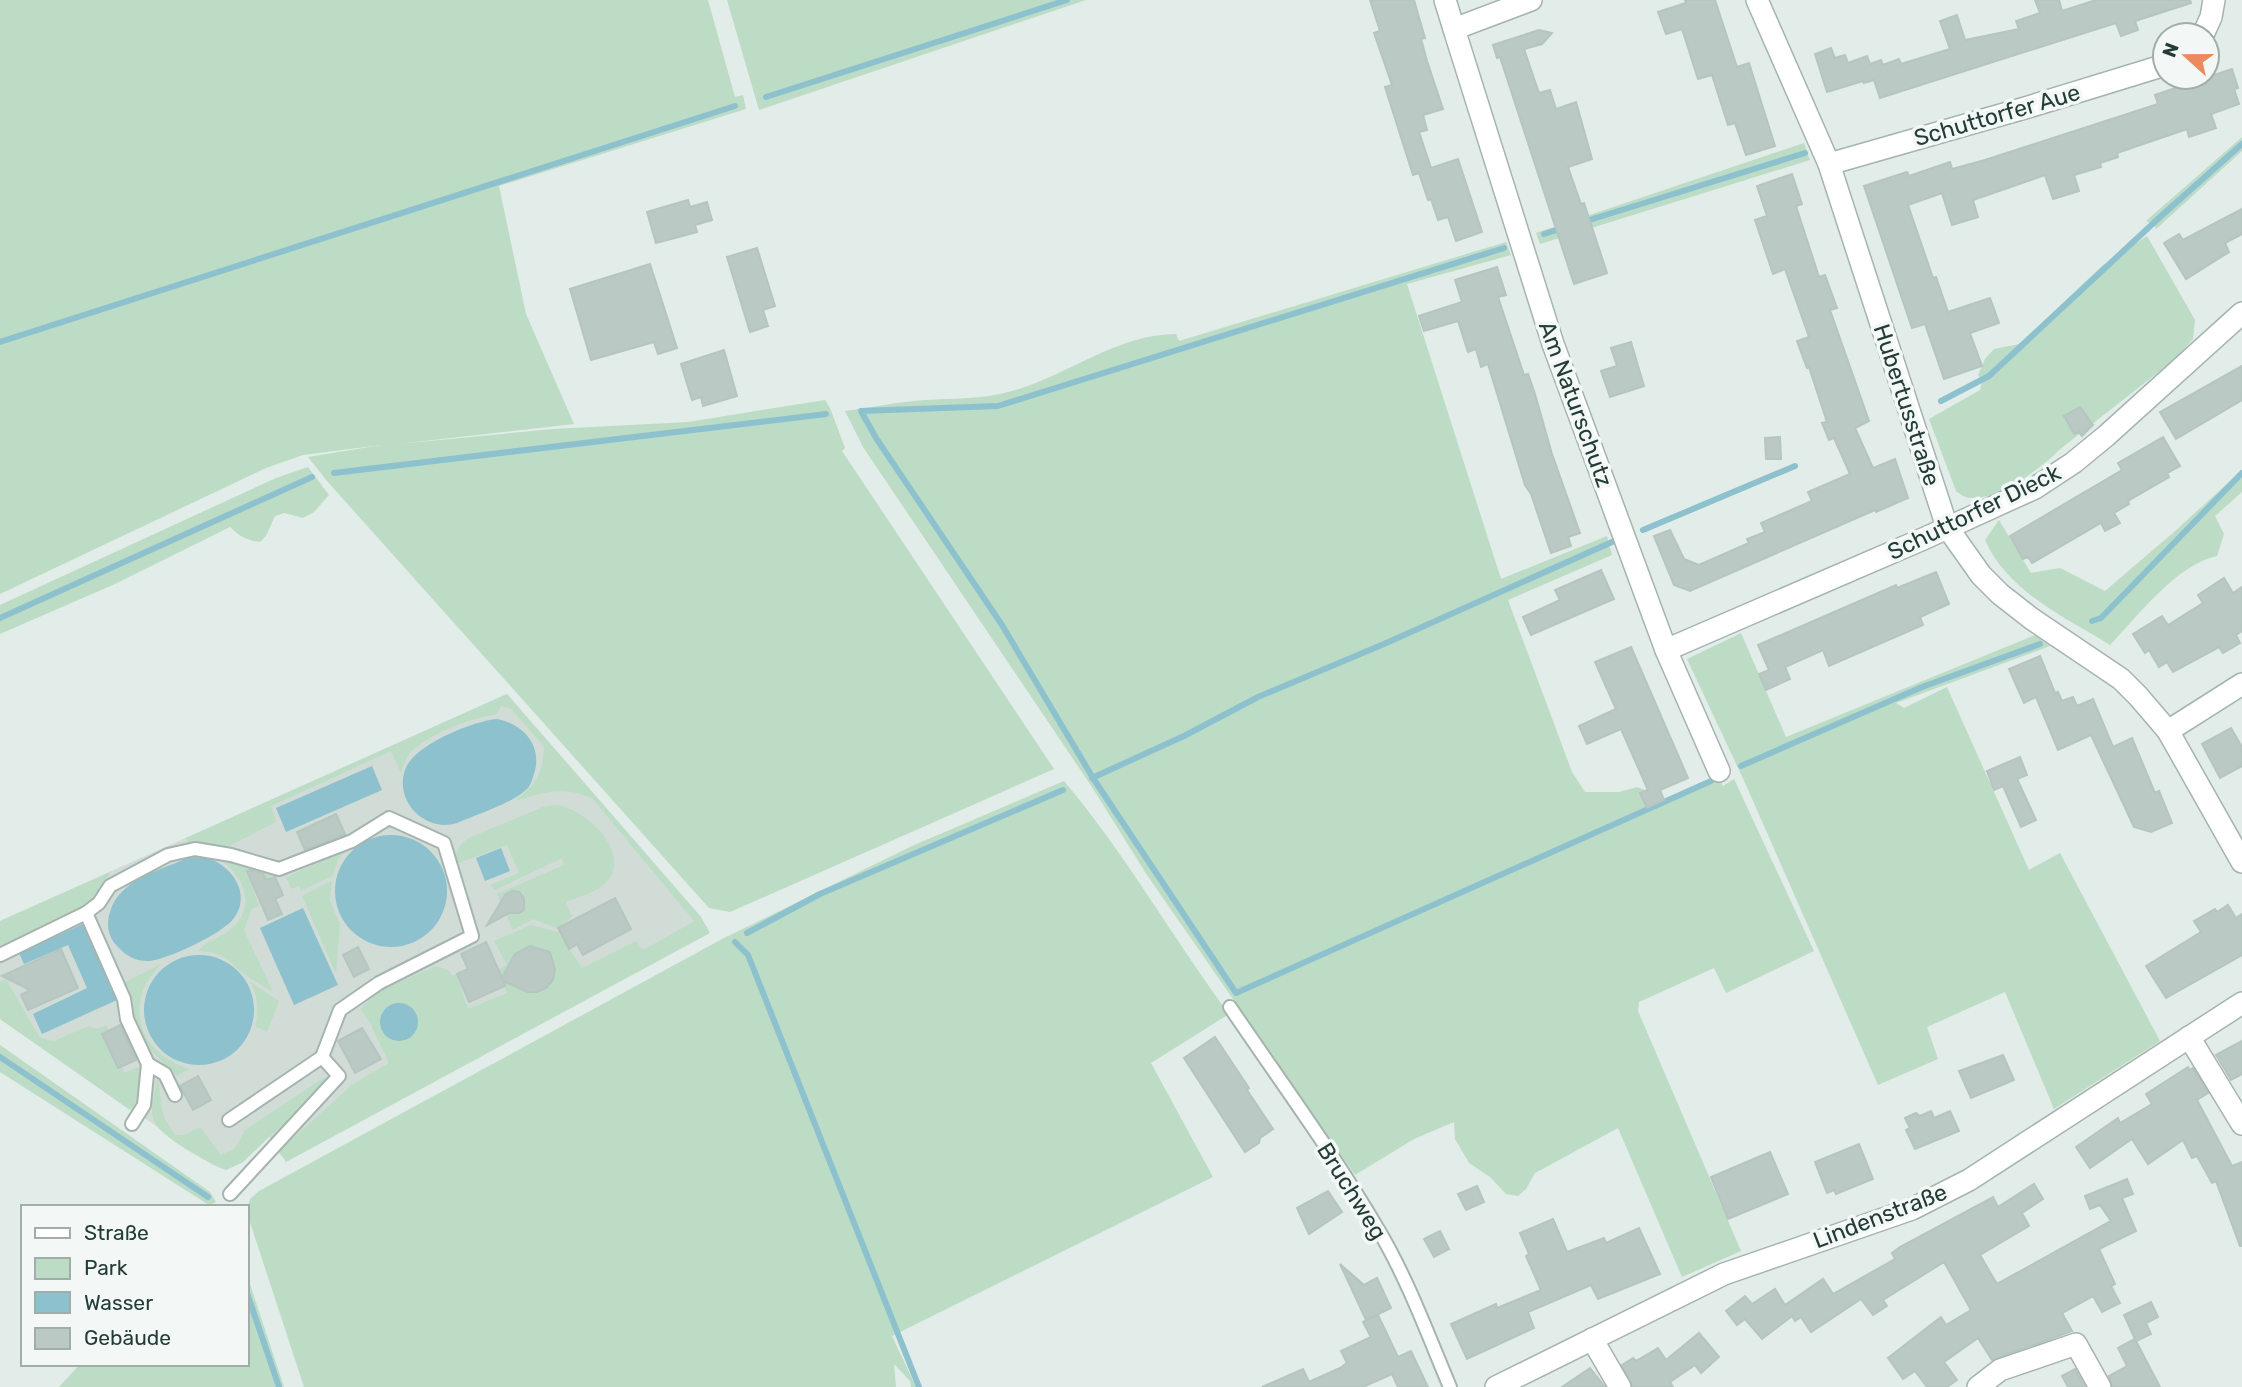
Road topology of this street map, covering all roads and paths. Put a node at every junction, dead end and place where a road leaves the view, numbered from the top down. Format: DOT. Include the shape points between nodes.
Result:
graph roads {
  1 [pos="1445,0"];
  2 [pos="1531,0"];
  3 [pos="1757,0"];
  4 [pos="2214,0"];
  5 [pos="2209,21"];
  6 [pos="1454,29"];
  7 [pos="2151,69"];
  8 [pos="1829,164"];
  9 [pos="2242,313"];
  10 [pos="1947,527"];
  11 [pos="1666,650"];
  12 [pos="2242,684"];
  13 [pos="2168,731"];
  14 [pos="1719,771"];
  15 [pos="2242,862"];
  16 [pos="86,913"];
  17 [pos="0,955"];
  18 [pos="2242,1003"];
  19 [pos="1230,1007"];
  20 [pos="2189,1037"];
  21 [pos="322,1058"];
  22 [pos="148,1064"];
  23 [pos="175,1095"];
  24 [pos="229,1120"];
  25 [pos="132,1124"];
  26 [pos="2242,1124"];
  27 [pos="230,1194"];
  28 [pos="1592,1339"];
  29 [pos="1450,1387"];
  30 [pos="1496,1387"];
  31 [pos="1620,1387"];
  32 [pos="1978,1387"];
  33 [pos="2099,1387"];
  1 -- 6 [label="street, Am Naturschutz"];
  2 -- 6 [label="street"];
  3 -- 8 [label="street, Hubertusstraße"];
  4 -- 5 [label="street"];
  6 -- 11 [label="street, Am Naturschutz" via="1553,344"];
  7 -- 8 [label="street, Schuttorfer Aue"];
  8 -- 10 [label="street, Hubertusstraße"];
  9 -- 10 [label="street, Schuttorfer Dieck" via="2065,469 2035,488"];
  10 -- 11 [label="street, Schuttorfer Dieck"];
  10 -- 13 [label="street, Hubertusstraße" via="2000,594 2121,679"];
  11 -- 14 [label="street, Am Naturschutz"];
  12 -- 13 [label="street"];
  13 -- 15 [label="street, Hubertusstraße"];
  16 -- 17 [label="lane"];
  16 -- 21 [label="lane" via="110,886 168,855 195,849 279,869 352,841 389,818 444,843 472,936 379,983 340,1010"];
  16 -- 22 [label="lane"];
  18 -- 20 [label="street, Lindenstraße"];
  19 -- 29 [label="lane, Bruchweg" via="1380,1233"];
  20 -- 26 [label="street"];
  20 -- 28 [label="street, Lindenstraße" via="1969,1180 1912,1209 1724,1274"];
  21 -- 24 [label="lane"];
  21 -- 27 [label="lane" via="339,1076"];
  22 -- 23 [label="lane" via="165,1074"];
  22 -- 25 [label="lane" via="144,1105"];
  28 -- 30 [label="street, Lindenstraße"];
  28 -- 31 [label="street"];
  32 -- 33 [label="street" via="2000,1370 2076,1344"];
}
